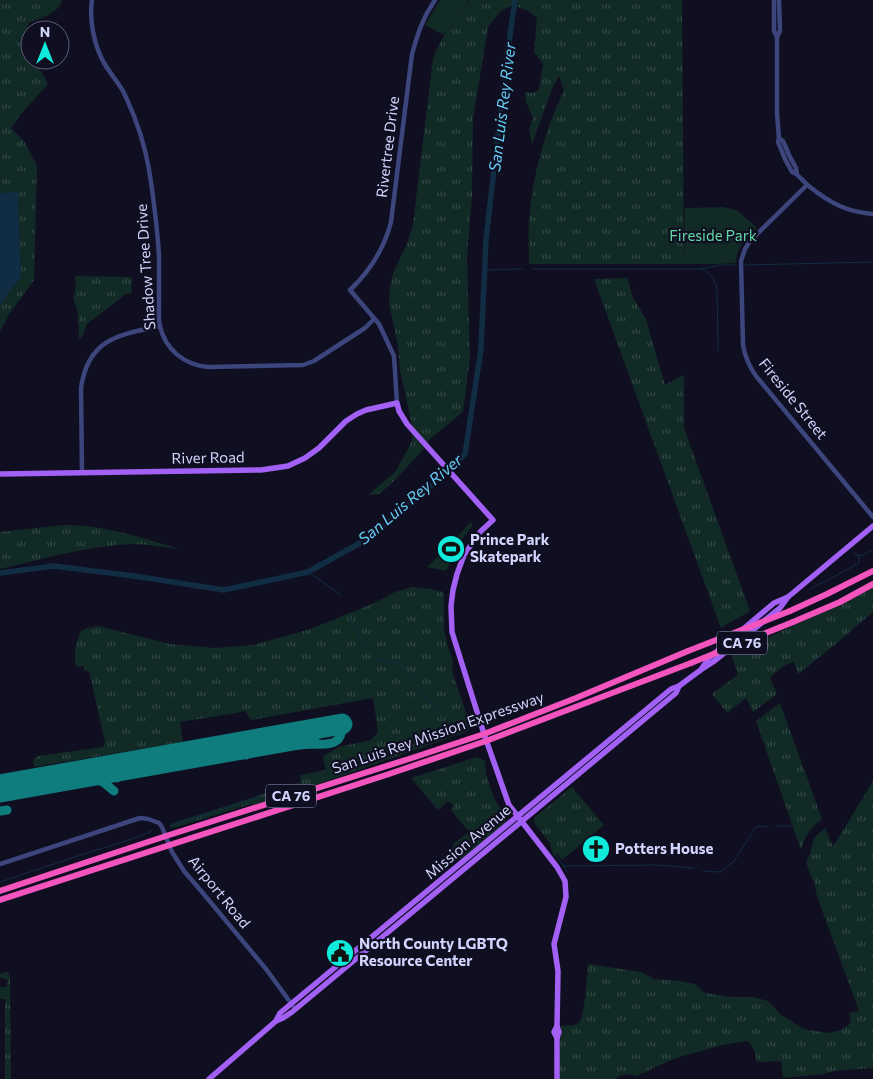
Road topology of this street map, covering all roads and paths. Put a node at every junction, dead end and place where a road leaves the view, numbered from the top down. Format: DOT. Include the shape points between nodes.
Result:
graph roads {
  1 [pos="92,0"];
  2 [pos="435,0"];
  3 [pos="774,0"];
  4 [pos="779,0"];
  5 [pos="777,37"];
  6 [pos="807,185"];
  7 [pos="873,214"];
  8 [pos="374,319"];
  9 [pos="160,326"];
  10 [pos="396,403"];
  11 [pos="82,472"];
  12 [pos="0,474"];
  13 [pos="873,517"];
  14 [pos="873,526"];
  15 [pos="873,570"];
  16 [pos="873,584"];
  17 [pos="484,734"];
  18 [pos="486,741"];
  19 [pos="520,819"];
  20 [pos="166,836"];
  21 [pos="169,845"];
  22 [pos="0,864"];
  23 [pos="0,891"];
  24 [pos="0,900"];
  25 [pos="390,922"];
  26 [pos="380,940"];
  27 [pos="353,953"];
  28 [pos="328,983"];
  29 [pos="294,1006"];
  30 [pos="209,1079"];
  31 [pos="557,1079"];
  1 -- 9 [label="street, Shadow Tree Drive" via="93,29 99,53 134,116 149,168 159,258"];
  2 -- 8 [label="street, Rivertree Drive" via="424,18 412,54 388,235 367,272 350,290"];
  3 -- 5 [label="street" via="774,31"];
  4 -- 5 [label="street" via="780,31"];
  5 -- 6 [label="street" via="776,114 779,138 797,174"];
  6 -- 7 [label="street" via="832,204"];
  6 -- 13 [label="street, Fireside Street" via="745,249 741,261 745,357 756,376"];
  8 -- 9 [label="street, Shadow Tree Drive" via="314,361 296,366 194,365 172,350"];
  8 -- 10 [label="street" via="384,332 394,356"];
  9 -- 11 [label="street" via="119,335 93,354 82,377"];
  10 -- 11 [label="main road, River Road" via="357,414 306,458 288,466 261,470"];
  10 -- 17 [label="main road" via="407,424 493,520 464,556 451,606 452,632"];
  11 -- 12 [label="main road, River Road"];
  14 -- 19 [label="main road, Mission Avenue" via="788,597 774,603 709,658 676,694"];
  15 -- 17 [label="highway, San Luis Rey Mission Expressway / CA 76, bridge" via="790,611"];
  16 -- 18 [label="highway, San Luis Rey Mission Expressway / CA 76, bridge" via="793,622"];
  17 -- 18 [label="main road"];
  17 -- 20 [label="highway, San Luis Rey Mission Expressway / CA 76"];
  18 -- 19 [label="main road" via="509,805"];
  18 -- 21 [label="highway, San Luis Rey Mission Expressway / CA 76"];
  19 -- 25 [label="main road, Mission Avenue"];
  19 -- 26 [label="main road, Mission Avenue"];
  19 -- 31 [label="main road" via="562,874 566,884 566,897 554,944 558,971"];
  20 -- 21 [label="street, Airport Road"];
  20 -- 22 [label="street, Airport Road" via="159,823 140,818"];
  20 -- 23 [label="highway, San Luis Rey Mission Expressway / CA 76"];
  21 -- 24 [label="highway, San Luis Rey Mission Expressway / CA 76"];
  21 -- 29 [label="street, Airport Road" via="184,871"];
  25 -- 26 [label="main road"];
  25 -- 27 [label="main road, Mission Avenue"];
  26 -- 28 [label="main road, Mission Avenue"];
  27 -- 28 [label="main road" via="352,959"];
  27 -- 29 [label="main road, Mission Avenue"];
  28 -- 29 [label="main road, Mission Avenue"];
  29 -- 30 [label="main road, Mission Avenue" via="284,1018 276,1021"];
}
